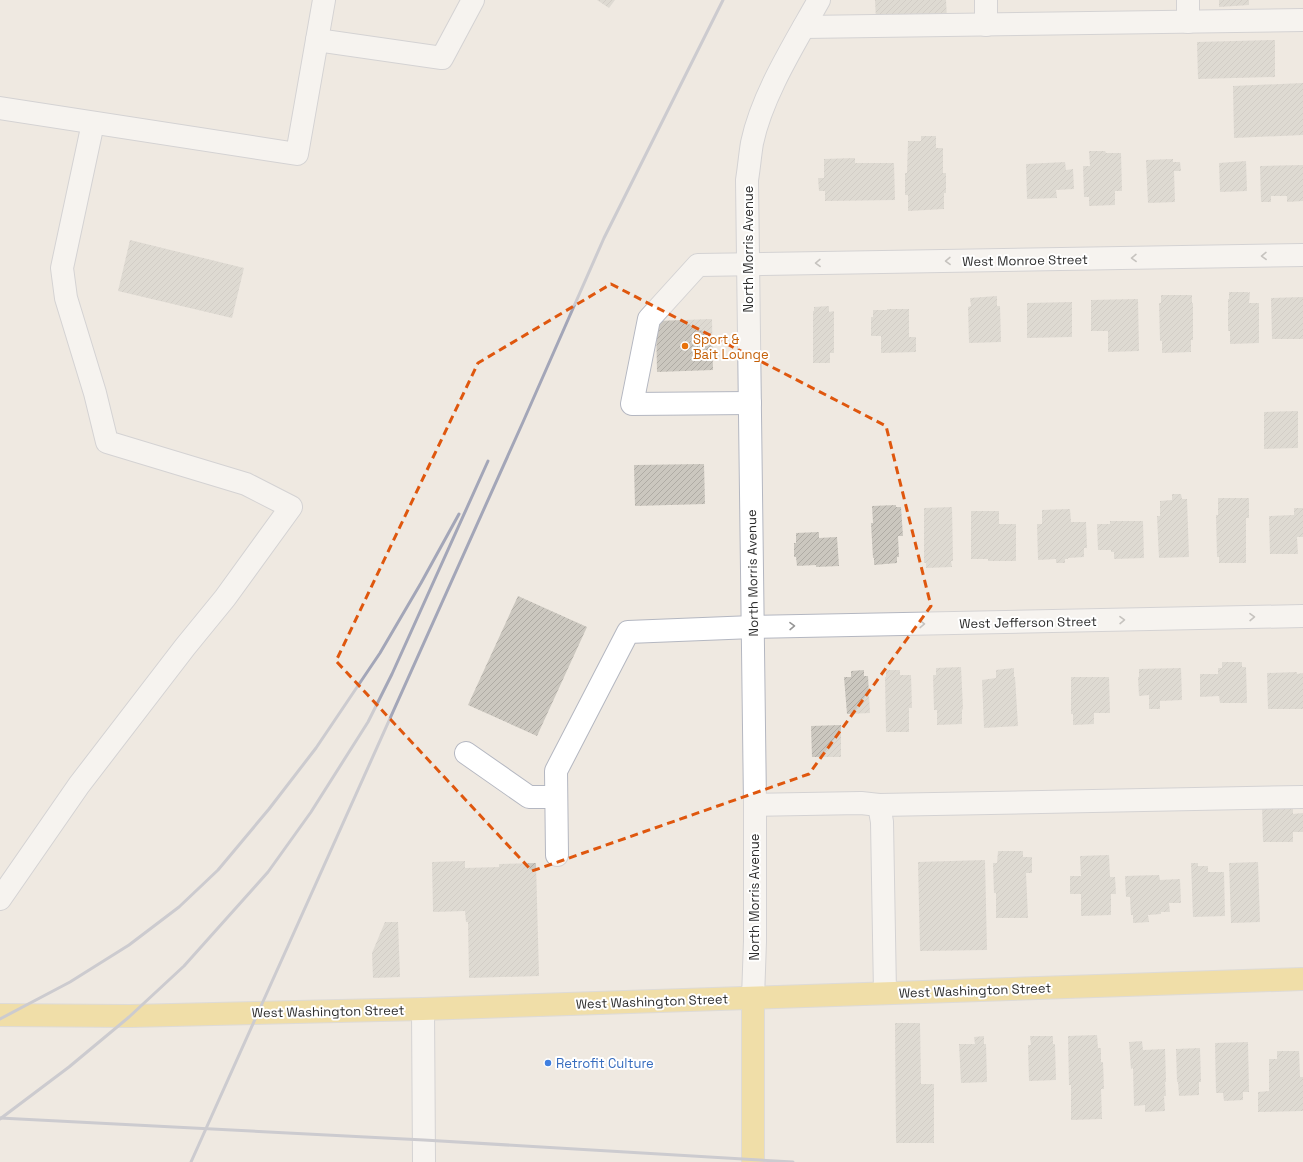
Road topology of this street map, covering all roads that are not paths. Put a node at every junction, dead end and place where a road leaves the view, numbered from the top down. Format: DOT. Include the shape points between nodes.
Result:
graph roads {
  1 [pos="324,0"];
  2 [pos="473,0"];
  3 [pos="820,0"];
  4 [pos="986,0"];
  5 [pos="1188,0"];
  6 [pos="1303,20"];
  7 [pos="1188,22"];
  8 [pos="986,24"];
  9 [pos="804,27"];
  10 [pos="317,40"];
  11 [pos="0,108"];
  12 [pos="93,123"];
  13 [pos="1303,255"];
  14 [pos="747,264"];
  15 [pos="750,403"];
  16 [pos="1303,616"];
  17 [pos="753,627"];
  18 [pos="466,753"];
  19 [pos="1303,797"];
  20 [pos="556,798"];
  21 [pos="755,805"];
  22 [pos="879,805"];
  23 [pos="557,855"];
  24 [pos="0,899"];
  25 [pos="1303,979"];
  26 [pos="885,993"];
  27 [pos="753,998"];
  28 [pos="423,1009"];
  29 [pos="0,1015"];
  30 [pos="424,1162"];
  31 [pos="753,1162"];
  1 -- 10 [label="street"];
  2 -- 10 [label="street" via="442,58"];
  3 -- 9 [label="street, North Morris Avenue"];
  4 -- 8 [label="street"];
  5 -- 7 [label="street"];
  6 -- 7 [label="street"];
  7 -- 8 [label="street"];
  8 -- 9 [label="street"];
  9 -- 14 [label="street, North Morris Avenue" via="775,80 752,143 747,180"];
  10 -- 12 [label="street" via="297,154"];
  11 -- 12 [label="street"];
  12 -- 24 [label="street" via="62,268 66,298 107,442 246,484 291,507 225,598 79,785"];
  13 -- 14 [label="street, West Monroe Street, one-way"];
  14 -- 15 [label="street, North Morris Avenue"];
  14 -- 15 [label="street, West Monroe Street" via="698,265 649,320 632,404"];
  15 -- 17 [label="street, North Morris Avenue"];
  17 -- 16 [label="street, West Jefferson Street, one-way"];
  17 -- 20 [label="street, West Jefferson Street" via="628,632 556,771"];
  17 -- 21 [label="street, North Morris Avenue"];
  18 -- 20 [label="street" via="529,797"];
  19 -- 22 [label="street"];
  20 -- 23 [label="street"];
  21 -- 22 [label="street"];
  21 -- 27 [label="street, North Morris Avenue"];
  22 -- 26 [label="street" via="882,822"];
  25 -- 26 [label="main road, West Washington Street"];
  26 -- 27 [label="main road, West Washington Street"];
  27 -- 28 [label="main road, West Washington Street"];
  27 -- 31 [label="main road, North Morris Avenue"];
  28 -- 29 [label="main road, West Washington Street" via="130,1016"];
  28 -- 30 [label="street"];
}
